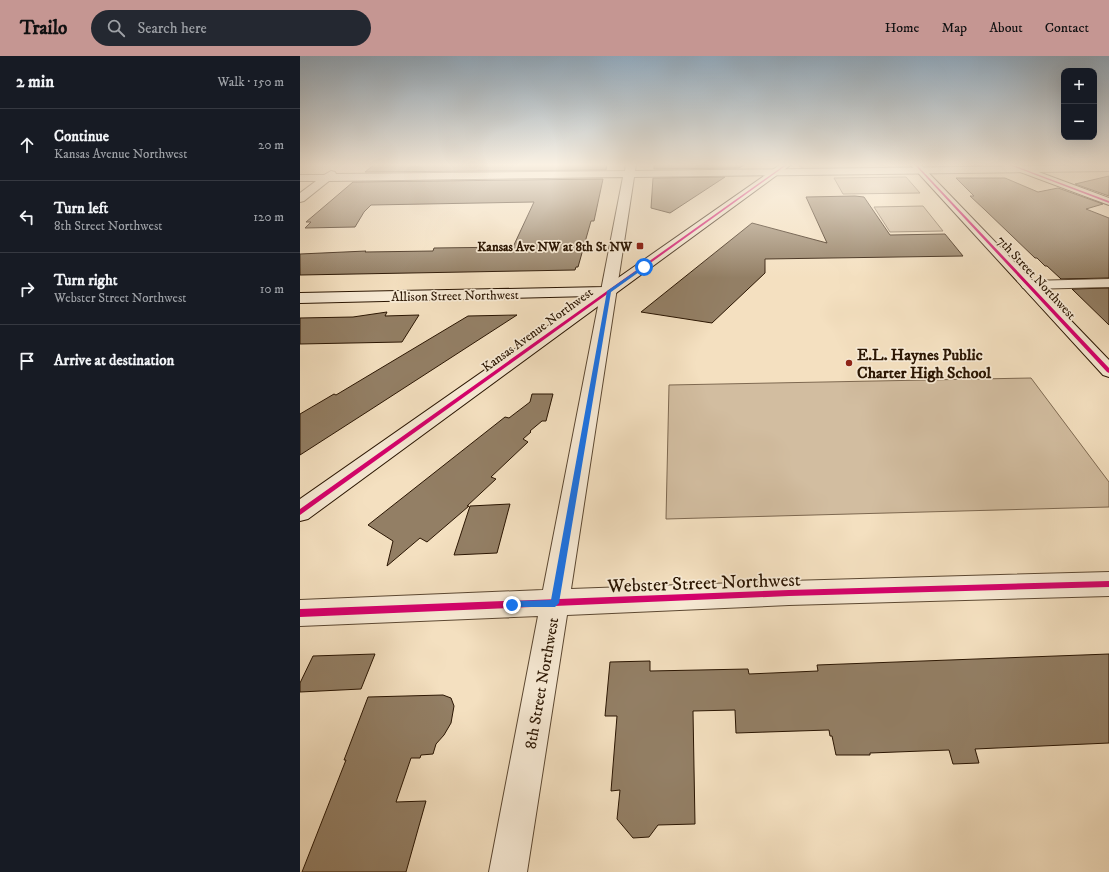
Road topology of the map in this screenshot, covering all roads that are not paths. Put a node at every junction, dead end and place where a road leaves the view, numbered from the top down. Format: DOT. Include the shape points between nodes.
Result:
graph roads {
  1 [pos="624,202"];
  2 [pos="733,202"];
  3 [pos="951,202"];
  4 [pos="1109,283"];
  5 [pos="1028,285"];
  6 [pos="609,291"];
  7 [pos="300,298"];
  8 [pos="1109,371"];
  9 [pos="300,512"];
  10 [pos="1109,584"];
  11 [pos="555,603"];
  12 [pos="300,613"];
  13 [pos="508,872"];
  1 -- 6 [label="street, 8th Street Northwest"];
  2 -- 6 [label="street, Kansas Avenue Northwest"];
  3 -- 5 [label="street, 7th Street Northwest"];
  4 -- 5 [label="street"];
  5 -- 8 [label="street, 7th Street Northwest"];
  6 -- 7 [label="street, Allison Street Northwest"];
  6 -- 9 [label="street, Kansas Avenue Northwest"];
  6 -- 11 [label="street, 8th Street Northwest"];
  10 -- 11 [label="street, Webster Street Northwest"];
  11 -- 12 [label="street, Webster Street Northwest"];
  11 -- 13 [label="street, 8th Street Northwest"];
}
